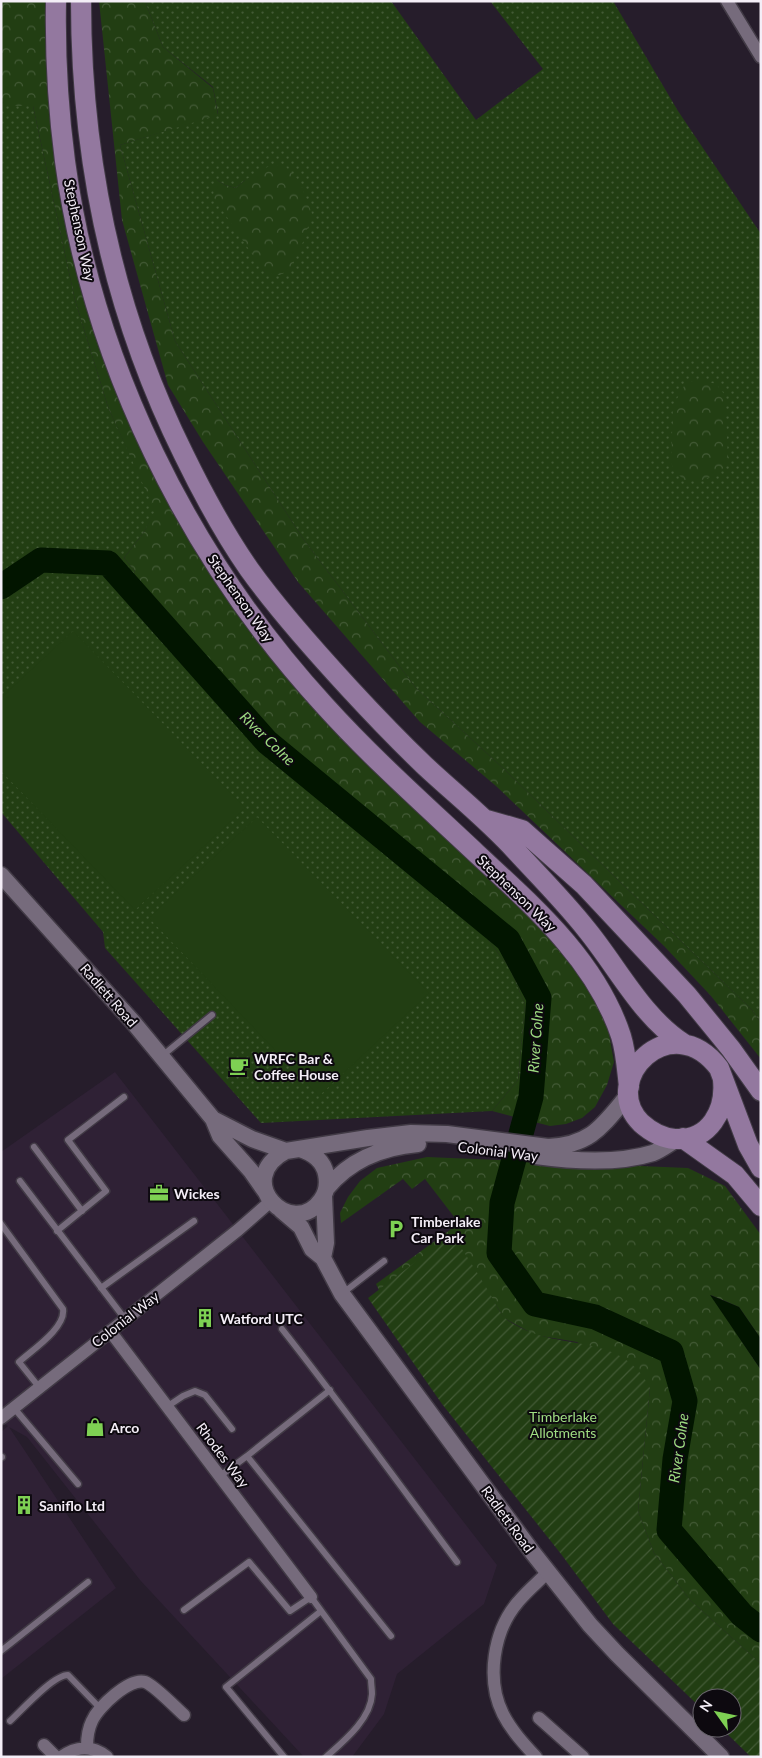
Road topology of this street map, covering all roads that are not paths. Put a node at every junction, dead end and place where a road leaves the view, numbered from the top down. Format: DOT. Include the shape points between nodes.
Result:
graph roads {
  1 [pos="56,1"];
  2 [pos="81,1"];
  3 [pos="727,1"];
  4 [pos="761,57"];
  5 [pos="482,819"];
  6 [pos="1,875"];
  7 [pos="212,1014"];
  8 [pos="684,1044"];
  9 [pos="161,1056"];
  10 [pos="723,1080"];
  11 [pos="629,1090"];
  12 [pos="761,1091"];
  13 [pos="124,1097"];
  14 [pos="214,1119"];
  15 [pos="680,1139"];
  16 [pos="475,1142"];
  17 [pos="34,1147"];
  18 [pos="293,1150"];
  19 [pos="547,1152"];
  20 [pos="761,1168"];
  21 [pos="20,1181"];
  22 [pos="326,1192"];
  23 [pos="272,1201"];
  24 [pos="761,1206"];
  25 [pos="82,1211"];
  26 [pos="194,1221"];
  27 [pos="1,1224"];
  28 [pos="58,1231"];
  29 [pos="324,1258"];
  30 [pos="384,1260"];
  31 [pos="101,1288"];
  32 [pos="342,1294"];
  33 [pos="124,1319"];
  34 [pos="282,1329"];
  35 [pos="110,1331"];
  36 [pos="39,1387"];
  37 [pos="330,1390"];
  38 [pos="168,1406"];
  39 [pos="14,1408"];
  40 [pos="1,1418"];
  41 [pos="232,1429"];
  42 [pos="247,1456"];
  43 [pos="220,1476"];
  44 [pos="78,1484"];
  45 [pos="457,1562"];
  46 [pos="548,1572"];
  47 [pos="88,1582"];
  48 [pos="312,1597"];
  49 [pos="184,1610"];
  50 [pos="321,1611"];
  51 [pos="391,1636"];
  52 [pos="2,1649"];
  53 [pos="100,1708"];
  54 [pos="184,1714"];
  55 [pos="539,1718"];
  56 [pos="10,1721"];
  57 [pos="44,1745"];
  58 [pos="88,1747"];
  59 [pos="56,1757"];
  60 [pos="61,1757"];
  61 [pos="107,1757"];
  62 [pos="284,1757"];
  63 [pos="326,1757"];
  64 [pos="536,1757"];
  65 [pos="583,1757"];
  66 [pos="721,1757"];
  1 -- 11 [label="main road, Stephenson Way" via="60,119 79,235 116,363 168,480 229,585 306,684 367,750 532,905 576,954 596,982 622,1038"];
  2 -- 5 [label="main road, Stephenson Way" via="86,118 112,266 141,358 172,430 223,527 249,569 289,620 392,733"];
  3 -- 4 [label="street"];
  5 -- 8 [label="main road, Stephenson Way" via="510,844 587,929 649,1013 668,1034"];
  5 -- 12 [label="main road, Stephenson Way" via="522,830 584,885 687,995"];
  6 -- 9 [label="street, Radlett Road"];
  7 -- 9 [label="lane"];
  8 -- 10 [label="main road" via="711,1057"];
  8 -- 11 [label="main road" via="668,1044 645,1055 636,1067"];
  9 -- 14 [label="street, Radlett Road"];
  10 -- 15 [label="main road" via="721,1110 714,1121 691,1137"];
  10 -- 20 [label="main road" via="748,1145"];
  11 -- 15 [label="main road" via="632,1109 648,1129 664,1137"];
  11 -- 19 [label="street, Colonial Way" via="593,1134"];
  13 -- 25 [label="lane" via="68,1140 106,1192"];
  14 -- 18 [label="street, Radlett Road" via="252,1139"];
  14 -- 23 [label="street, Radlett Road" via="220,1136"];
  15 -- 19 [label="street, Colonial Way" via="654,1153 612,1160 582,1160"];
  15 -- 24 [label="main road" via="736,1175"];
  16 -- 18 [label="street, Colonial Way" via="447,1134 411,1133"];
  16 -- 19 [label="street, Colonial Way"];
  16 -- 22 [label="street, Colonial Way" via="398,1146 360,1160 336,1177"];
  17 -- 25 [label="lane"];
  18 -- 22 [label="street" via="309,1152 318,1158 325,1168"];
  18 -- 23 [label="street" via="275,1156 267,1166 264,1179"];
  21 -- 28 [label="lane"];
  22 -- 23 [label="street" via="318,1204 300,1213 290,1213"];
  22 -- 29 [label="street"];
  23 -- 29 [label="street, Radlett Road" via="301,1227 312,1249"];
  23 -- 33 [label="street, Colonial Way"];
  25 -- 28 [label="lane"];
  26 -- 31 [label="lane"];
  27 -- 36 [label="lane" via="63,1309 64,1315 58,1327 18,1362"];
  28 -- 31 [label="lane"];
  29 -- 32 [label="street, Radlett Road"];
  30 -- 32 [label="lane"];
  31 -- 33 [label="lane"];
  32 -- 46 [label="street, Radlett Road"];
  33 -- 35 [label="street, Colonial Way"];
  34 -- 37 [label="lane"];
  35 -- 36 [label="street, Colonial Way"];
  35 -- 38 [label="street, Rhodes Way"];
  36 -- 39 [label="street, Colonial Way"];
  37 -- 42 [label="lane"];
  37 -- 45 [label="lane"];
  38 -- 41 [label="lane" via="195,1391 206,1395"];
  38 -- 43 [label="street, Rhodes Way"];
  39 -- 40 [label="street, Colonial Way"];
  39 -- 44 [label="lane"];
  42 -- 43 [label="lane"];
  42 -- 51 [label="lane"];
  43 -- 48 [label="street, Rhodes Way"];
  46 -- 64 [label="street" via="509,1614 498,1638 494,1665 502,1713"];
  46 -- 66 [label="street, Radlett Road" via="617,1654"];
  47 -- 52 [label="lane"];
  48 -- 49 [label="lane" via="290,1611 249,1562"];
  48 -- 50 [label="lane"];
  50 -- 62 [label="lane" via="226,1686"];
  50 -- 63 [label="lane" via="370,1678 372,1695 363,1721"];
  53 -- 54 [label="street" via="128,1685 138,1681 148,1683"];
  53 -- 56 [label="lane" via="68,1675 63,1675"];
  53 -- 58 [label="street" via="92,1721"];
  55 -- 65 [label="street"];
  57 -- 59 [label="street"];
  58 -- 60 [label="street" via="70,1751"];
  58 -- 61 [label="street"];
}
